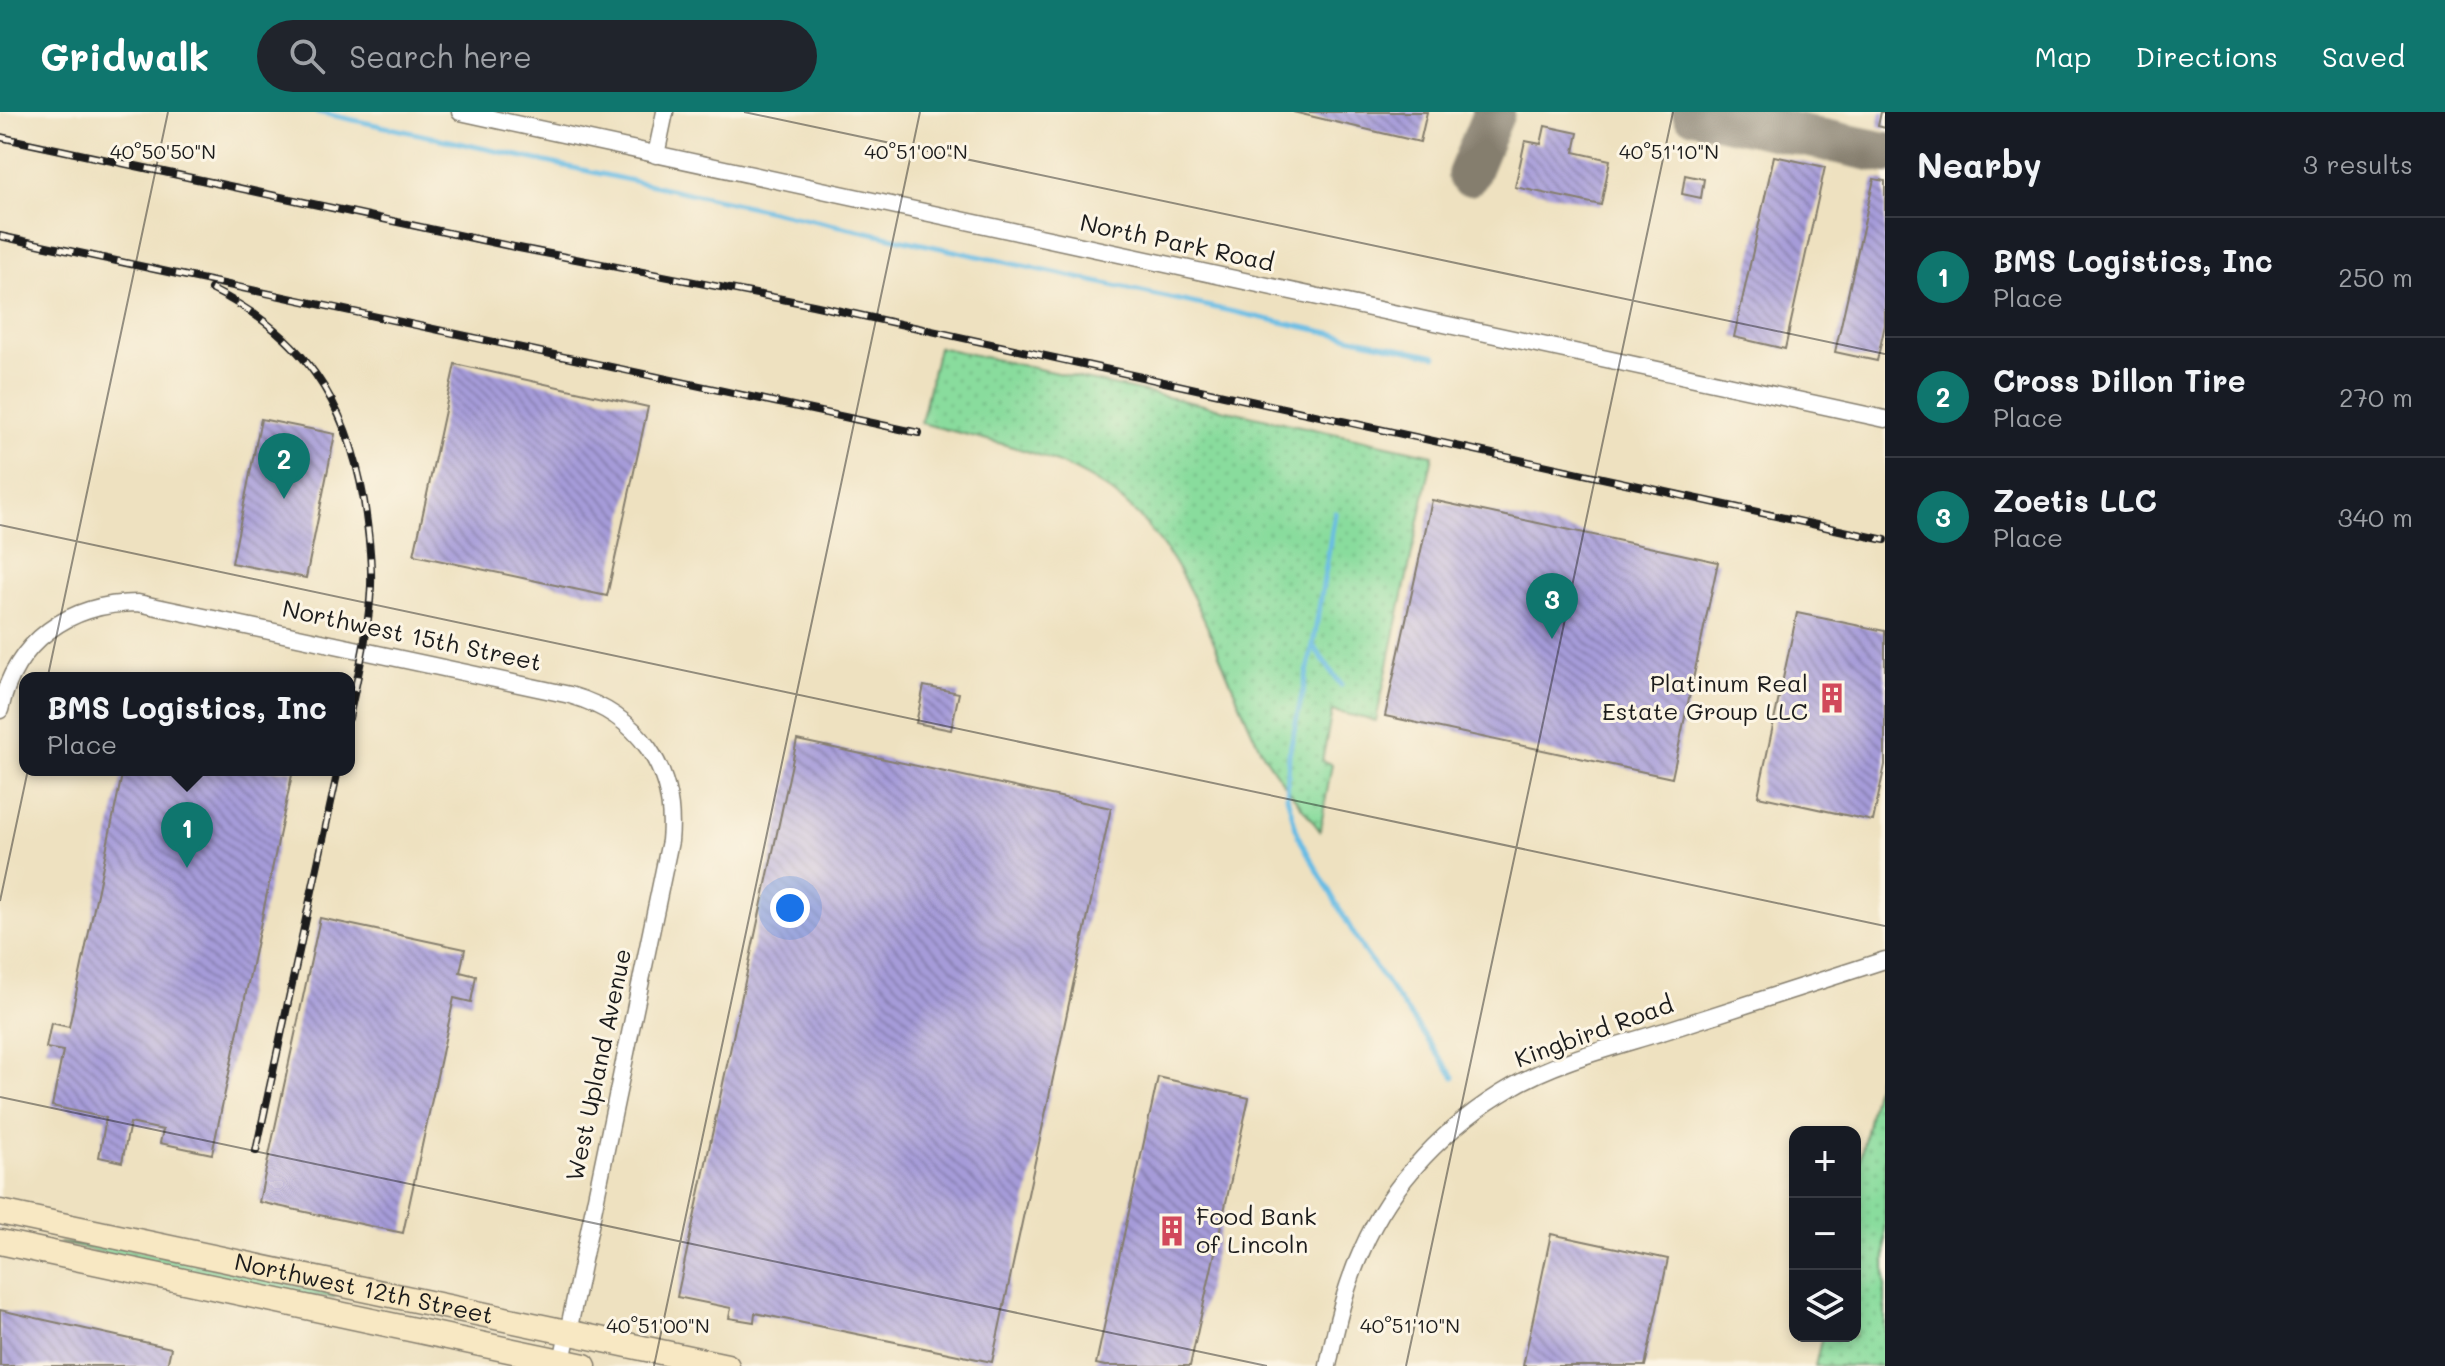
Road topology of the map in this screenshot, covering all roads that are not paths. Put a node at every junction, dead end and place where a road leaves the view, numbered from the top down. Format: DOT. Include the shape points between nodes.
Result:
graph roads {
  1 [pos="460,112"];
  2 [pos="665,112"];
  3 [pos="656,155"];
  4 [pos="1885,419"];
  5 [pos="0,710"];
  6 [pos="662,773"];
  7 [pos="1885,960"];
  8 [pos="0,1212"];
  9 [pos="0,1242"];
  10 [pos="567,1332"];
  11 [pos="569,1364"];
  12 [pos="727,1366"];
  13 [pos="1328,1366"];
  1 -- 3 [label="street, North Park Road"];
  2 -- 3 [label="street"];
  3 -- 4 [label="street, North Park Road"];
  5 -- 6 [label="street, Northwest 15th Street" via="25,653 71,616 120,603 156,606 585,699 627,724"];
  6 -- 10 [label="street, West Upland Avenue" via="670,804 670,841"];
  7 -- 13 [label="street, Kingbird Road" via="1565,1063 1512,1087 1479,1110 1430,1150 1369,1234 1342,1304"];
  8 -- 10 [label="main road, Northwest 12th Street"];
  9 -- 11 [label="main road, Northwest 12th Street"];
  10 -- 11 [label="street, West Upland Avenue"];
  10 -- 12 [label="main road, Northwest 12th Street"];
}
